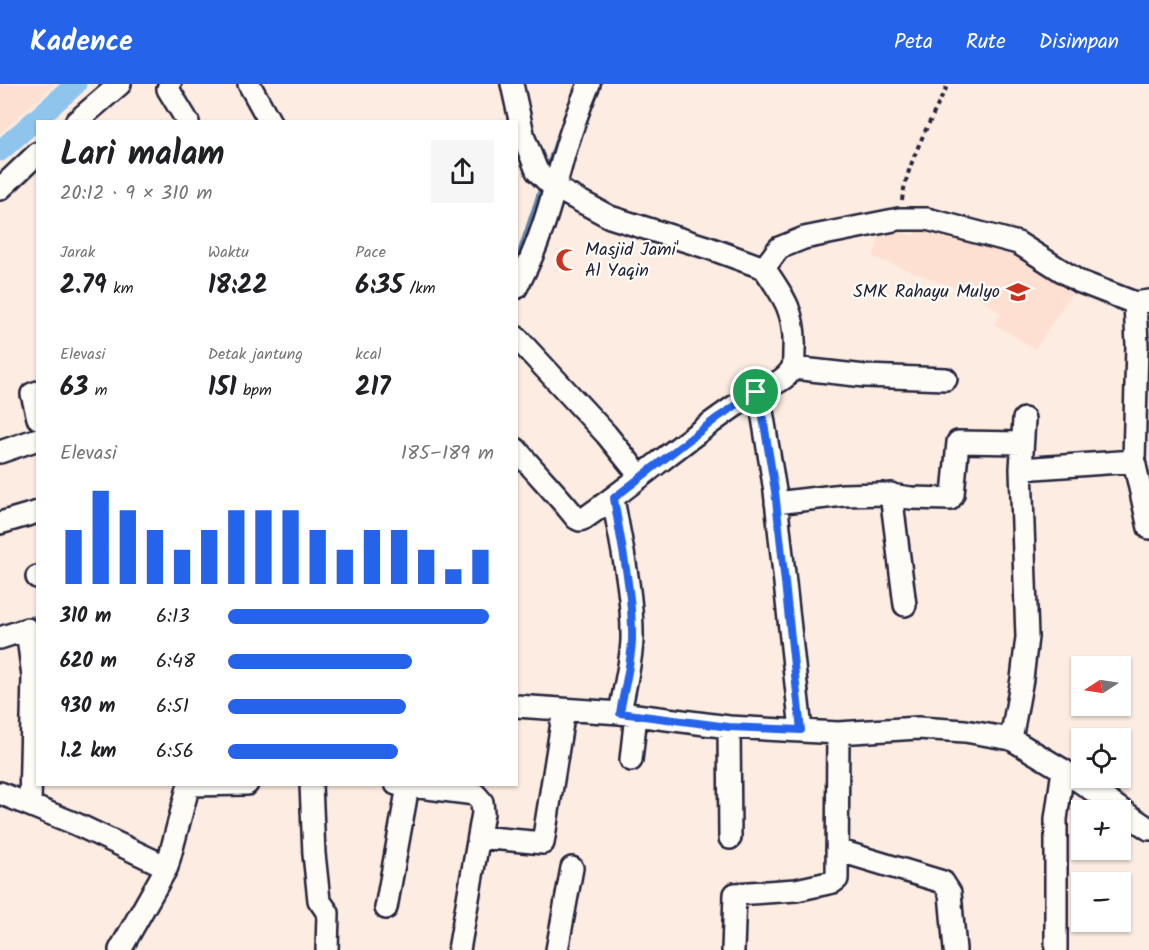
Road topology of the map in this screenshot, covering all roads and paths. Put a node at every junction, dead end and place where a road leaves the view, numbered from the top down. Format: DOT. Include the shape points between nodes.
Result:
graph roads {
  1 [pos="120,84"];
  2 [pos="170,84"];
  3 [pos="249,84"];
  4 [pos="512,84"];
  5 [pos="589,84"];
  6 [pos="948,84"];
  7 [pos="85,119"];
  8 [pos="187,120"];
  9 [pos="269,120"];
  10 [pos="36,155"];
  11 [pos="549,182"];
  12 [pos="0,189"];
  13 [pos="899,219"];
  14 [pos="764,268"];
  15 [pos="518,284"];
  16 [pos="1142,302"];
  17 [pos="518,339"];
  18 [pos="793,368"];
  19 [pos="946,379"];
  20 [pos="756,392"];
  21 [pos="36,393"];
  22 [pos="1142,401"];
  23 [pos="36,411"];
  24 [pos="1024,419"];
  25 [pos="36,440"];
  26 [pos="1022,443"];
  27 [pos="518,451"];
  28 [pos="0,452"];
  29 [pos="1134,461"];
  30 [pos="1021,469"];
  31 [pos="640,476"];
  32 [pos="891,494"];
  33 [pos="614,498"];
  34 [pos="776,503"];
  35 [pos="36,513"];
  36 [pos="0,523"];
  37 [pos="1149,528"];
  38 [pos="905,606"];
  39 [pos="0,638"];
  40 [pos="518,706"];
  41 [pos="564,710"];
  42 [pos="628,714"];
  43 [pos="729,727"];
  44 [pos="801,730"];
  45 [pos="838,733"];
  46 [pos="1011,739"];
  47 [pos="631,760"];
  48 [pos="1063,770"];
  49 [pos="189,786"];
  50 [pos="311,786"];
  51 [pos="402,786"];
  52 [pos="410,786"];
  53 [pos="0,793"];
  54 [pos="30,804"];
  55 [pos="1149,829"];
  56 [pos="479,837"];
  57 [pos="730,838"];
  58 [pos="837,850"];
  59 [pos="167,867"];
  60 [pos="572,868"];
  61 [pos="386,908"];
  62 [pos="461,949"];
  63 [pos="120,950"];
  64 [pos="327,950"];
  65 [pos="558,950"];
  66 [pos="733,950"];
  67 [pos="955,950"];
  68 [pos="1056,950"];
  1 -- 7 [label="street"];
  2 -- 8 [label="street" via="168,89"];
  3 -- 9 [label="street"];
  4 -- 11 [label="street" via="524,138"];
  5 -- 11 [label="street"];
  6 -- 13 [label="path" via="904,185"];
  10 -- 12 [label="street"];
  11 -- 14 [label="street" via="610,217"];
  11 -- 15 [label="street" via="540,235"];
  13 -- 14 [label="street" via="804,238 779,248"];
  13 -- 16 [label="street" via="927,219 1018,243 1078,281"];
  14 -- 18 [label="street" via="786,300 795,331"];
  16 -- 22 [label="street" via="1137,345"];
  17 -- 31 [label="street"];
  18 -- 19 [label="street"];
  18 -- 20 [label="street" via="781,381"];
  20 -- 31 [label="street"];
  20 -- 34 [label="street"];
  21 -- 23 [label="street" via="32,394"];
  22 -- 29 [label="street"];
  24 -- 26 [label="street"];
  25 -- 28 [label="street"];
  26 -- 30 [label="street"];
  26 -- 32 [label="street" via="958,442 950,499"];
  27 -- 33 [label="street" via="580,520"];
  29 -- 30 [label="street"];
  29 -- 37 [label="street"];
  30 -- 46 [label="street" via="1027,637"];
  31 -- 33 [label="street"];
  32 -- 34 [label="street"];
  32 -- 38 [label="street"];
  33 -- 42 [label="street" via="632,631"];
  34 -- 44 [label="street"];
  35 -- 36 [label="street"];
  39 -- 54 [label="street" via="27,629 33,676"];
  40 -- 41 [label="street"];
  41 -- 42 [label="street"];
  41 -- 56 [label="street" via="543,843"];
  42 -- 43 [label="street"];
  42 -- 47 [label="street"];
  43 -- 44 [label="street"];
  43 -- 57 [label="street"];
  44 -- 45 [label="street"];
  45 -- 46 [label="street" via="918,728"];
  45 -- 58 [label="street"];
  46 -- 48 [label="street"];
  48 -- 55 [label="street"];
  48 -- 68 [label="street" via="1056,819"];
  49 -- 59 [label="street"];
  50 -- 64 [label="street" via="319,900 328,913"];
  51 -- 61 [label="street"];
  52 -- 56 [label="street" via="475,794 482,802"];
  53 -- 54 [label="street"];
  54 -- 59 [label="street"];
  56 -- 62 [label="street"];
  58 -- 66 [label="street" via="837,879 833,882 795,890 735,894"];
  58 -- 67 [label="street" via="944,882 950,892"];
  59 -- 63 [label="street"];
  60 -- 65 [label="street"];
}
